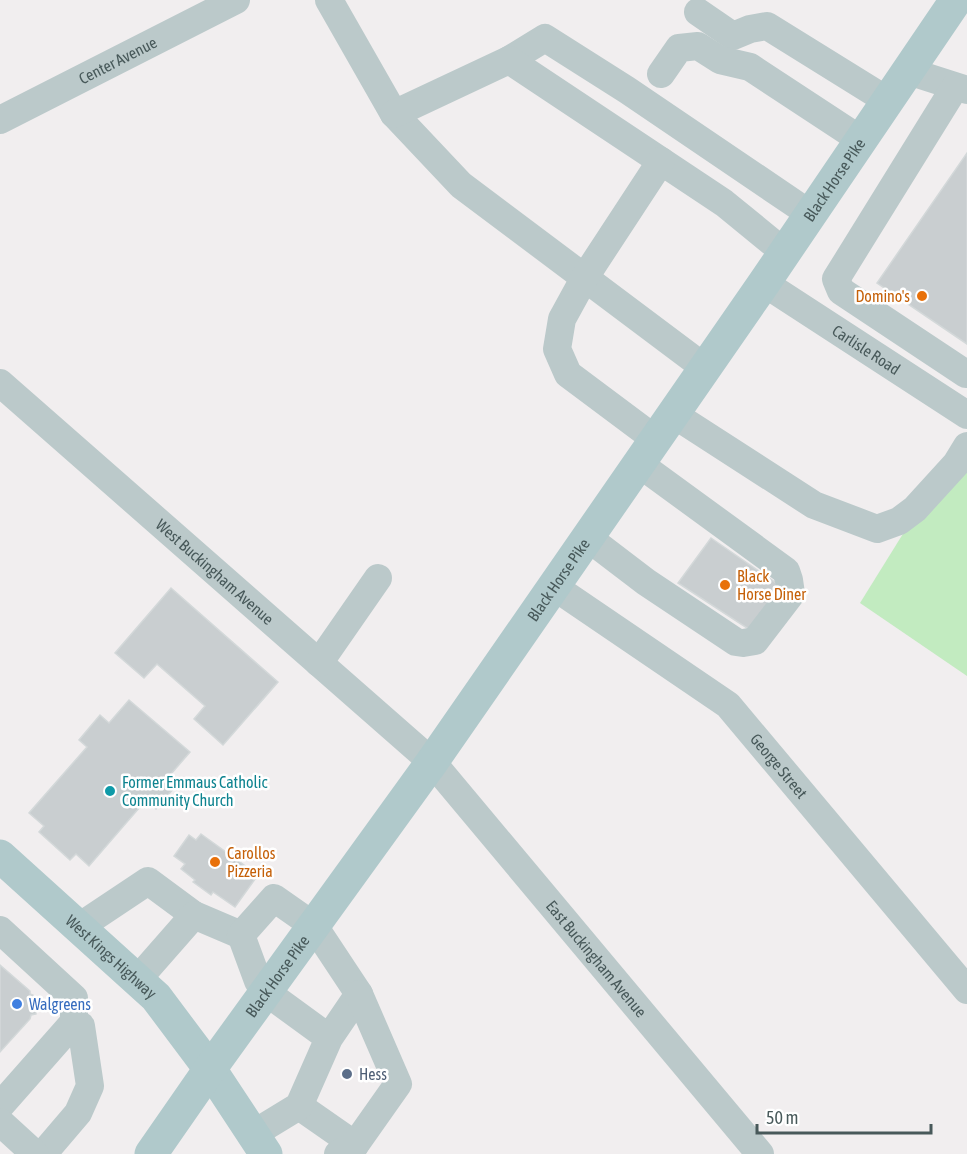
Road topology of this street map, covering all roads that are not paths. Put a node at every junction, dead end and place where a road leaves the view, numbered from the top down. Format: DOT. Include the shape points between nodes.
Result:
graph roads {
  1 [pos="329,0"];
  2 [pos="956,0"];
  3 [pos="217,3"];
  4 [pos="698,12"];
  5 [pos="509,60"];
  6 [pos="908,71"];
  7 [pos="661,74"];
  8 [pos="961,88"];
  9 [pos="888,101"];
  10 [pos="394,114"];
  11 [pos="0,120"];
  12 [pos="861,140"];
  13 [pos="661,161"];
  14 [pos="810,214"];
  15 [pos="784,252"];
  16 [pos="764,283"];
  17 [pos="595,284"];
  18 [pos="705,368"];
  19 [pos="959,369"];
  20 [pos="0,383"];
  21 [pos="930,391"];
  22 [pos="967,415"];
  23 [pos="655,439"];
  24 [pos="967,446"];
  25 [pos="586,537"];
  26 [pos="378,578"];
  27 [pos="553,586"];
  28 [pos="319,663"];
  29 [pos="432,762"];
  30 [pos="0,856"];
  31 [pos="194,915"];
  32 [pos="314,926"];
  33 [pos="79,927"];
  34 [pos="0,930"];
  35 [pos="241,935"];
  36 [pos="137,980"];
  37 [pos="967,990"];
  38 [pos="266,992"];
  39 [pos="359,994"];
  40 [pos="74,1022"];
  41 [pos="329,1038"];
  42 [pos="210,1069"];
  43 [pos="0,1106"];
  44 [pos="299,1107"];
  45 [pos="0,1122"];
  46 [pos="260,1144"];
  47 [pos="346,1150"];
  48 [pos="35,1154"];
  49 [pos="43,1154"];
  50 [pos="151,1154"];
  51 [pos="760,1154"];
  1 -- 10 [label="street"];
  2 -- 6 [label="main road, Black Horse Pike"];
  3 -- 11 [label="street, Center Avenue"];
  4 -- 9 [label="street" via="733,36 767,26"];
  5 -- 10 [label="street"];
  5 -- 13 [label="street"];
  5 -- 14 [label="street" via="545,38"];
  6 -- 8 [label="street"];
  6 -- 9 [label="main road, Black Horse Pike"];
  7 -- 12 [label="street" via="679,48 698,46 720,60 750,67"];
  8 -- 19 [label="street" via="836,279 841,291"];
  9 -- 12 [label="main road, Black Horse Pike"];
  10 -- 17 [label="street" via="461,185"];
  12 -- 14 [label="main road, Black Horse Pike"];
  13 -- 15 [label="street" via="724,203"];
  13 -- 17 [label="street"];
  14 -- 15 [label="main road, Black Horse Pike"];
  15 -- 16 [label="main road, Black Horse Pike"];
  16 -- 18 [label="main road, Black Horse Pike"];
  16 -- 21 [label="street, Carlisle Road"];
  17 -- 18 [label="street"];
  17 -- 23 [label="street" via="562,319 558,350 564,366 568,374"];
  18 -- 23 [label="main road, Black Horse Pike"];
  19 -- 21 [label="street"];
  20 -- 28 [label="street, West Buckingham Avenue"];
  21 -- 22 [label="street, Carlisle Road"];
  23 -- 24 [label="street" via="877,529 899,521 915,509"];
  23 -- 25 [label="main road, Black Horse Pike"];
  23 -- 25 [label="street" via="786,571 791,594 755,641 736,642"];
  25 -- 27 [label="main road, Black Horse Pike"];
  26 -- 28 [label="street"];
  27 -- 29 [label="main road, Black Horse Pike"];
  27 -- 37 [label="street, George Street" via="728,705"];
  28 -- 29 [label="street, West Buckingham Avenue"];
  29 -- 32 [label="main road, Black Horse Pike"];
  29 -- 51 [label="street, East Buckingham Avenue"];
  30 -- 33 [label="main road, West Kings Highway"];
  31 -- 33 [label="street" via="148,881"];
  31 -- 35 [label="street"];
  31 -- 36 [label="street"];
  32 -- 35 [label="street" via="274,898"];
  32 -- 38 [label="main road, Black Horse Pike"];
  32 -- 39 [label="street"];
  33 -- 36 [label="main road, West Kings Highway"];
  34 -- 40 [label="street" via="74,998"];
  35 -- 38 [label="street"];
  36 -- 42 [label="main road, West Kings Highway" via="156,997"];
  38 -- 41 [label="street"];
  38 -- 42 [label="main road, Black Horse Pike"];
  39 -- 41 [label="street"];
  39 -- 47 [label="street" via="398,1084"];
  40 -- 43 [label="street"];
  40 -- 49 [label="street" via="81,1026 90,1086 78,1113"];
  41 -- 44 [label="street"];
  42 -- 46 [label="main road, West Kings Highway"];
  42 -- 50 [label="main road, Black Horse Pike"];
  44 -- 46 [label="street"];
  44 -- 47 [label="street"];
  45 -- 48 [label="street"];
}
